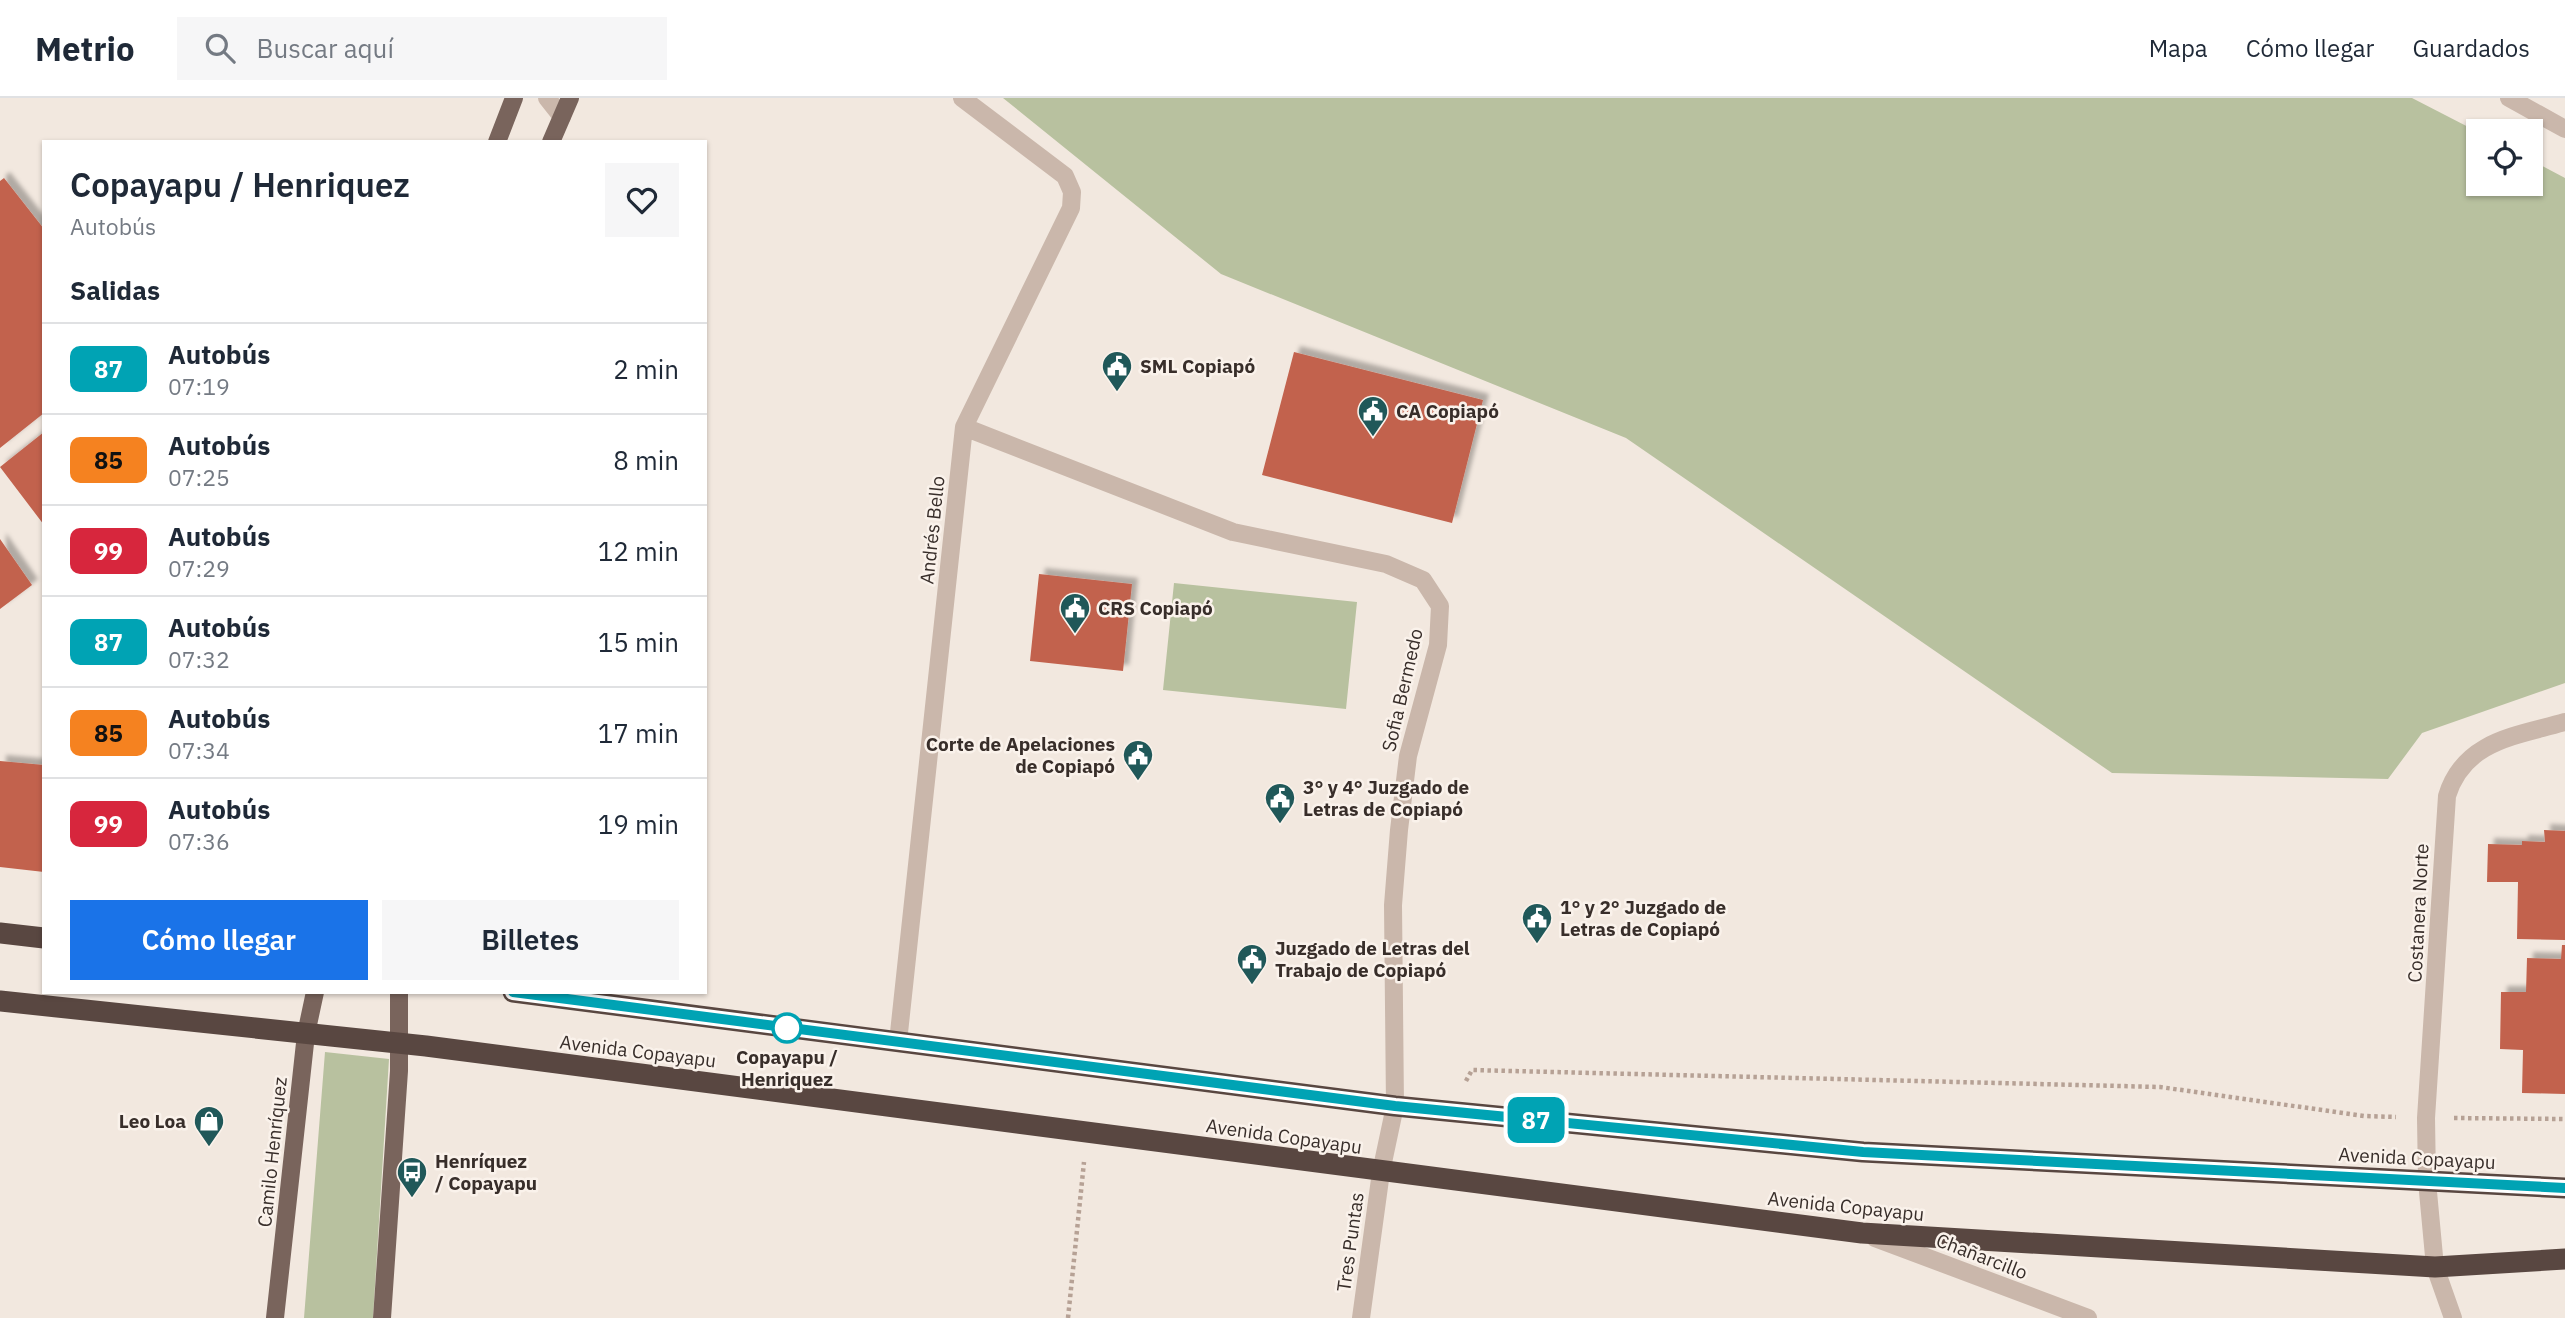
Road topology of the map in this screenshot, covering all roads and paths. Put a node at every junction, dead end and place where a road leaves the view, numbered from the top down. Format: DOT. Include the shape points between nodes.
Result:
graph roads {
  1 [pos="514,98"];
  2 [pos="547,98"];
  3 [pos="570,98"];
  4 [pos="962,98"];
  5 [pos="2509,98"];
  6 [pos="562,117"];
  7 [pos="2565,129"];
  8 [pos="498,140"];
  9 [pos="552,140"];
  10 [pos="964,427"];
  11 [pos="2565,722"];
  12 [pos="0,933"];
  13 [pos="42,938"];
  14 [pos="315,994"];
  15 [pos="399,994"];
  16 [pos="528,994"];
  17 [pos="0,1001"];
  18 [pos="306,1034"];
  19 [pos="898,1042"];
  20 [pos="400,1044"];
  21 [pos="1395,1106"];
  22 [pos="1087,1132"];
  23 [pos="1381,1172"];
  24 [pos="2427,1181"];
  25 [pos="2565,1188"];
  26 [pos="1862,1233"];
  27 [pos="2565,1259"];
  28 [pos="2435,1267"];
  29 [pos="275,1318"];
  30 [pos="382,1318"];
  31 [pos="1068,1318"];
  32 [pos="1361,1318"];
  33 [pos="2088,1318"];
  34 [pos="2453,1318"];
  1 -- 8 [label="main road"];
  2 -- 6 [label="street"];
  3 -- 6 [label="main road"];
  4 -- 10 [label="street, Andrés Bello" via="1065,176 1072,192 1070,208"];
  5 -- 7 [label="street"];
  6 -- 9 [label="main road"];
  10 -- 19 [label="street, Andrés Bello"];
  10 -- 21 [label="street, Sofia Bermedo" via="1233,532 1386,564 1423,580 1435,597 1440,606 1438,646 1408,755 1399,830 1394,905"];
  11 -- 24 [label="street, Costanera Norte" via="2482,749 2458,771 2447,796 2426,1118"];
  12 -- 13 [label="highway"];
  14 -- 18 [label="main road, Camilo Henríquez"];
  15 -- 20 [label="main road"];
  16 -- 19 [label="highway, Avenida Copayapu"];
  17 -- 18 [label="highway, Avenida Copayapu"];
  18 -- 20 [label="highway, Avenida Copayapu"];
  18 -- 29 [label="main road, Camilo Henríquez"];
  19 -- 21 [label="highway, Avenida Copayapu"];
  20 -- 22 [label="highway, Avenida Copayapu"];
  20 -- 30 [label="main road"];
  21 -- 23 [label="street, Sofia Bermedo"];
  21 -- 24 [label="highway, Avenida Copayapu" via="1863,1152"];
  22 -- 23 [label="highway, Avenida Copayapu"];
  22 -- 31 [label="path"];
  23 -- 26 [label="highway, Avenida Copayapu"];
  23 -- 32 [label="street, Tres Puntas"];
  24 -- 25 [label="highway, Avenida Copayapu"];
  24 -- 28 [label="street"];
  26 -- 28 [label="highway, Avenida Copayapu"];
  26 -- 33 [label="street, Chañarcillo"];
  27 -- 28 [label="highway, Avenida Copayapu"];
  28 -- 34 [label="street"];
}
